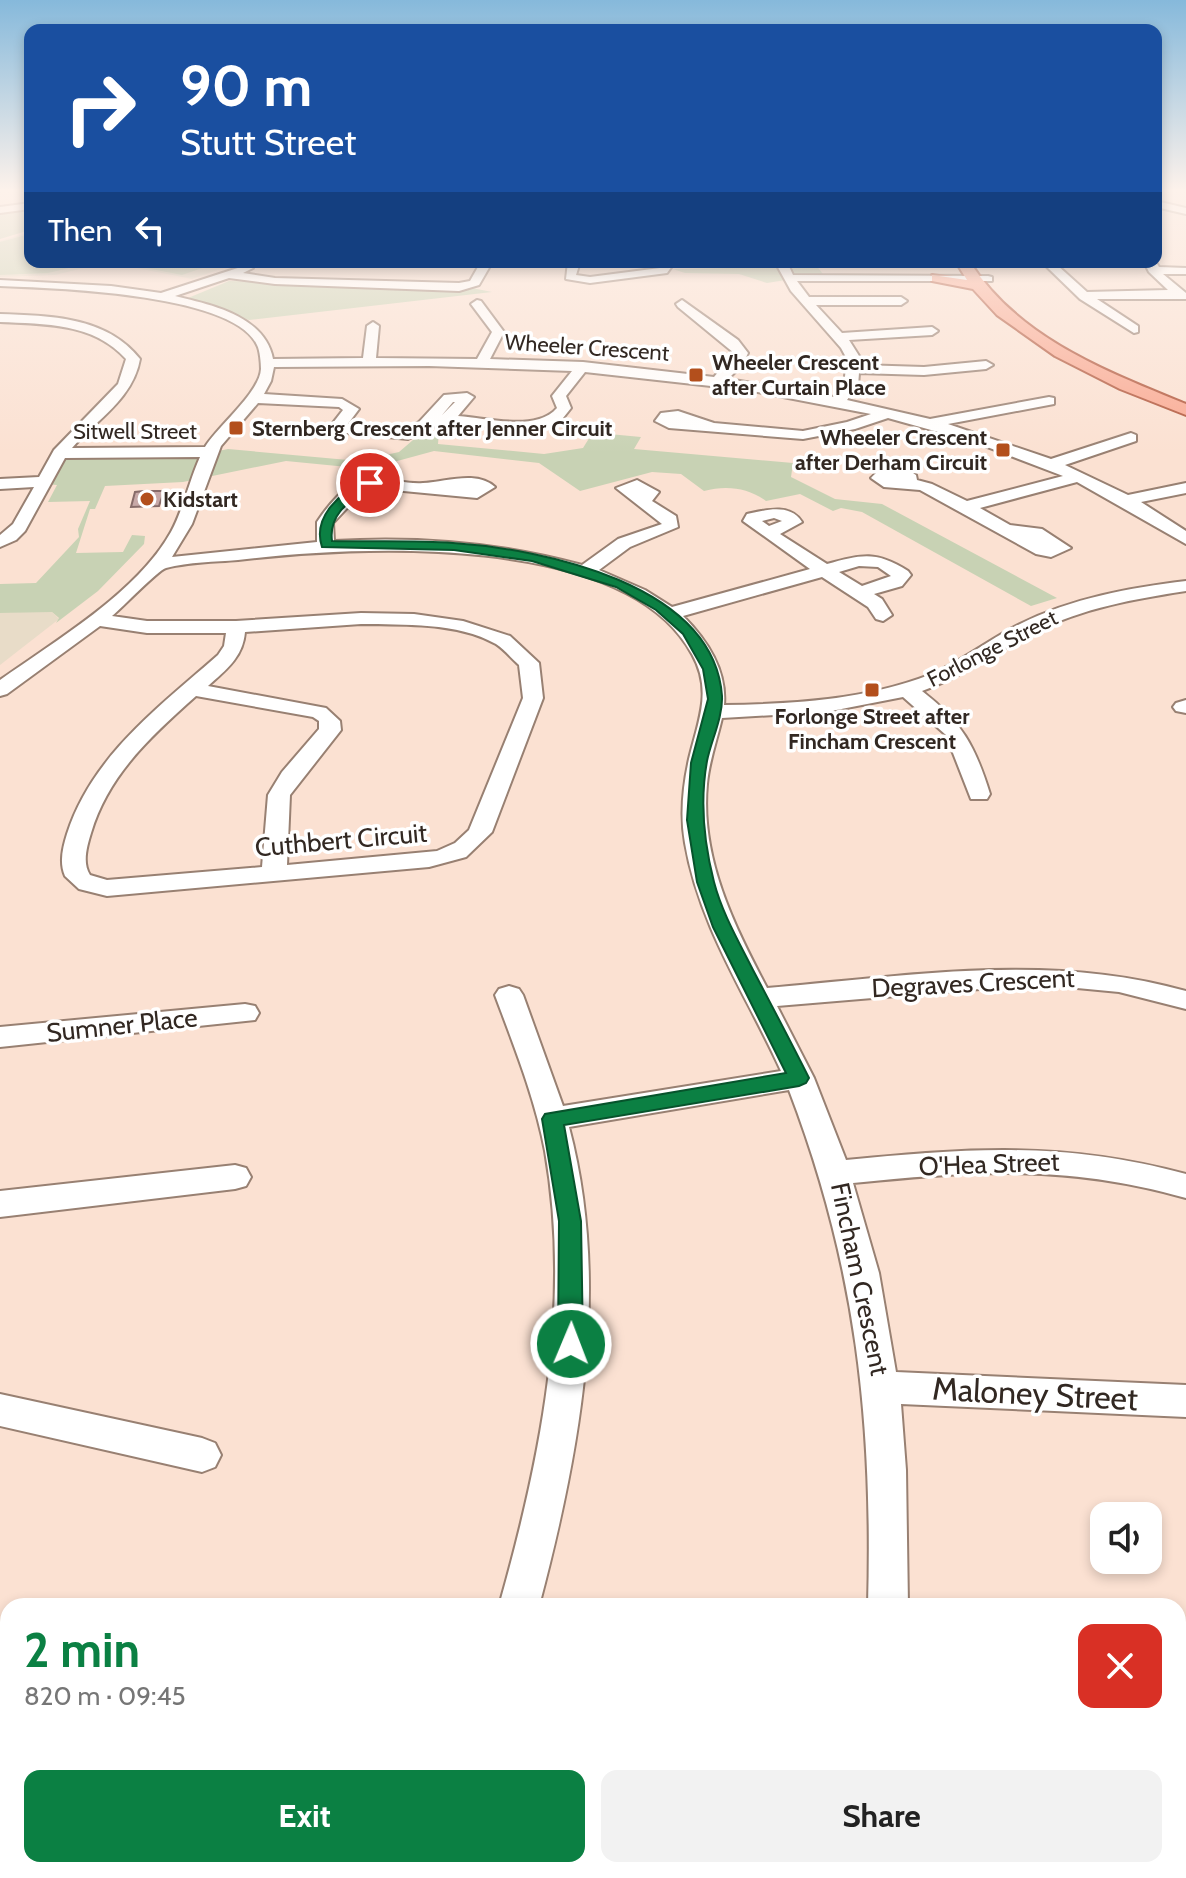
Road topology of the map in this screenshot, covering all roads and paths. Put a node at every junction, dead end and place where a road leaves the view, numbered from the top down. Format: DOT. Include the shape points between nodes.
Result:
graph roads {
  1 [pos="224,278"];
  2 [pos="250,278"];
  3 [pos="478,278"];
  4 [pos="576,278"];
  5 [pos="604,278"];
  6 [pos="795,278"];
  7 [pos="804,278"];
  8 [pos="978,278"];
  9 [pos="979,278"];
  10 [pos="1064,278"];
  11 [pos="1163,278"];
  12 [pos="0,283"];
  13 [pos="49,284"];
  14 [pos="1084,296"];
  15 [pos="1182,296"];
  16 [pos="169,297"];
  17 [pos="901,301"];
  18 [pos="477,304"];
  19 [pos="682,304"];
  20 [pos="1,318"];
  21 [pos="373,326"];
  22 [pos="1134,329"];
  23 [pos="932,331"];
  24 [pos="838,337"];
  25 [pos="483,361"];
  26 [pos="369,362"];
  27 [pos="986,365"];
  28 [pos="268,366"];
  29 [pos="583,366"];
  30 [pos="853,374"];
  31 [pos="718,381"];
  32 [pos="252,398"];
  33 [pos="829,400"];
  34 [pos="1049,401"];
  35 [pos="1186,401"];
  36 [pos="1186,410"];
  37 [pos="887,413"];
  38 [pos="448,419"];
  39 [pos="928,423"];
  40 [pos="421,427"];
  41 [pos="710,427"];
  42 [pos="1131,438"];
  43 [pos="210,452"];
  44 [pos="59,453"];
  45 [pos="1052,464"];
  46 [pos="1080,476"];
  47 [pos="43,482"];
  48 [pos="909,482"];
  49 [pos="0,484"];
  50 [pos="427,487"];
  51 [pos="1186,488"];
  52 [pos="1128,500"];
  53 [pos="643,502"];
  54 [pos="964,507"];
  55 [pos="1007,530"];
  56 [pos="767,533"];
  57 [pos="176,538"];
  58 [pos="1186,539"];
  59 [pos="0,542"];
  60 [pos="326,545"];
  61 [pos="213,551"];
  62 [pos="252,551"];
  63 [pos="160,560"];
  64 [pos="585,572"];
  65 [pos="824,572"];
  66 [pos="1186,586"];
  67 [pos="859,593"];
  68 [pos="1186,597"];
  69 [pos="1116,599"];
  70 [pos="670,614"];
  71 [pos="883,615"];
  72 [pos="94,619"];
  73 [pos="236,627"];
  74 [pos="193,689"];
  75 [pos="906,689"];
  76 [pos="0,690"];
  77 [pos="714,706"];
  78 [pos="979,794"];
  79 [pos="274,874"];
  80 [pos="509,995"];
  81 [pos="758,998"];
  82 [pos="1186,1000"];
  83 [pos="245,1013"];
  84 [pos="0,1037"];
  85 [pos="799,1078"];
  86 [pos="552,1119"];
  87 [pos="837,1173"];
  88 [pos="235,1177"];
  89 [pos="1186,1186"];
  90 [pos="0,1204"];
  91 [pos="883,1387"];
  92 [pos="1186,1401"];
  93 [pos="0,1410"];
  94 [pos="202,1455"];
  95 [pos="521,1598"];
  96 [pos="888,1598"];
  1 -- 16 [label="street"];
  2 -- 3 [label="street" via="459,287"];
  4 -- 5 [label="street"];
  6 -- 24 [label="street"];
  7 -- 17 [label="street"];
  8 -- 36 [label="main road" via="1008,316 1059,349"];
  9 -- 35 [label="main road" via="1058,339"];
  10 -- 14 [label="street"];
  11 -- 15 [label="street"];
  12 -- 13 [label="street"];
  13 -- 16 [label="street"];
  13 -- 20 [label="street"];
  14 -- 15 [label="street"];
  14 -- 22 [label="street"];
  16 -- 28 [label="street" via="240,323 261,342"];
  18 -- 25 [label="street" via="498,332"];
  19 -- 31 [label="street" via="741,353"];
  20 -- 44 [label="street" via="62,323 98,333 117,342 133,359 125,386"];
  21 -- 26 [label="street"];
  23 -- 24 [label="street"];
  24 -- 30 [label="street" via="850,350"];
  25 -- 26 [label="street, Wheeler Crescent"];
  25 -- 29 [label="street, Wheeler Crescent"];
  26 -- 28 [label="street, Wheeler Crescent"];
  27 -- 30 [label="street"];
  28 -- 32 [label="street"];
  29 -- 31 [label="street, Wheeler Crescent"];
  29 -- 38 [label="street" via="559,396 564,408 548,424"];
  30 -- 33 [label="street" via="851,386"];
  31 -- 33 [label="street, Wheeler Crescent"];
  32 -- 40 [label="street" via="351,406 336,428 405,435"];
  32 -- 43 [label="street"];
  33 -- 37 [label="street, Wheeler Crescent"];
  34 -- 39 [label="street"];
  37 -- 39 [label="street, Wheeler Crescent"];
  37 -- 41 [label="street" via="803,435"];
  38 -- 40 [label="street"];
  38 -- 40 [label="street" via="467,397 449,398"];
  39 -- 45 [label="street, Wheeler Crescent"];
  42 -- 45 [label="street"];
  43 -- 44 [label="street, Sitwell Street"];
  43 -- 57 [label="street"];
  44 -- 47 [label="street"];
  45 -- 46 [label="street, Wheeler Crescent"];
  46 -- 52 [label="street, Wheeler Crescent"];
  46 -- 54 [label="street"];
  47 -- 49 [label="street"];
  47 -- 59 [label="street" via="16,534"];
  48 -- 54 [label="street"];
  50 -- 60 [label="street" via="381,482 356,489 325,522"];
  51 -- 52 [label="street"];
  52 -- 58 [label="street, Wheeler Crescent"];
  53 -- 64 [label="street" via="670,520 670,527 624,543"];
  54 -- 55 [label="street"];
  56 -- 65 [label="street"];
  57 -- 61 [label="street" via="188,548"];
  57 -- 63 [label="street"];
  60 -- 62 [label="street, Fincham Crescent"];
  60 -- 64 [label="street, Fincham Crescent" via="413,544 516,555"];
  61 -- 62 [label="street, Fincham Crescent"];
  61 -- 63 [label="street, Fincham Crescent"];
  62 -- 63 [label="street, Fincham Crescent"];
  63 -- 72 [label="street"];
  64 -- 70 [label="street, Fincham Crescent" via="632,590"];
  65 -- 67 [label="street"];
  65 -- 67 [label="street" via="870,560 902,575 896,582"];
  65 -- 70 [label="street"];
  66 -- 69 [label="street, Forlonge Street"];
  67 -- 71 [label="street"];
  68 -- 69 [label="street, Forlonge Street"];
  69 -- 75 [label="street, Forlonge Street" via="1058,614 1023,629 959,670"];
  70 -- 77 [label="street, Fincham Crescent" via="700,647 710,669"];
  72 -- 73 [label="street, Cuthbert Circuit" via="147,627"];
  72 -- 76 [label="street"];
  73 -- 74 [label="street, Cuthbert Circuit" via="226,659"];
  73 -- 79 [label="street, Cuthbert Circuit" via="350,617 449,624 507,643 533,675 533,698 470,846 444,858"];
  74 -- 79 [label="street" via="319,712 332,724 279,795"];
  74 -- 79 [label="street, Cuthbert Circuit" via="106,773 81,821 72,868 89,885 107,888"];
  75 -- 77 [label="street, Forlonge Street" via="797,710"];
  75 -- 78 [label="street" via="954,728 964,743"];
  77 -- 81 [label="street, Fincham Crescent" via="696,781 697,840 722,927"];
  80 -- 86 [label="street"];
  81 -- 82 [label="street, Degraves Crescent" via="1062,975 1108,980"];
  81 -- 85 [label="street, Fincham Crescent"];
  83 -- 84 [label="street, Sumner Place"];
  85 -- 86 [label="street"];
  85 -- 87 [label="street, Fincham Crescent"];
  86 -- 95 [label="street" via="570,1221 571,1344 549,1492"];
  87 -- 89 [label="street, O'Hea Street" via="1026,1158 1126,1169"];
  87 -- 91 [label="street, Fincham Crescent" via="858,1246"];
  88 -- 90 [label="street"];
  91 -- 92 [label="street, Maloney Street"];
  91 -- 96 [label="street, Fincham Crescent" via="891,1532"];
  93 -- 94 [label="street"];
}
